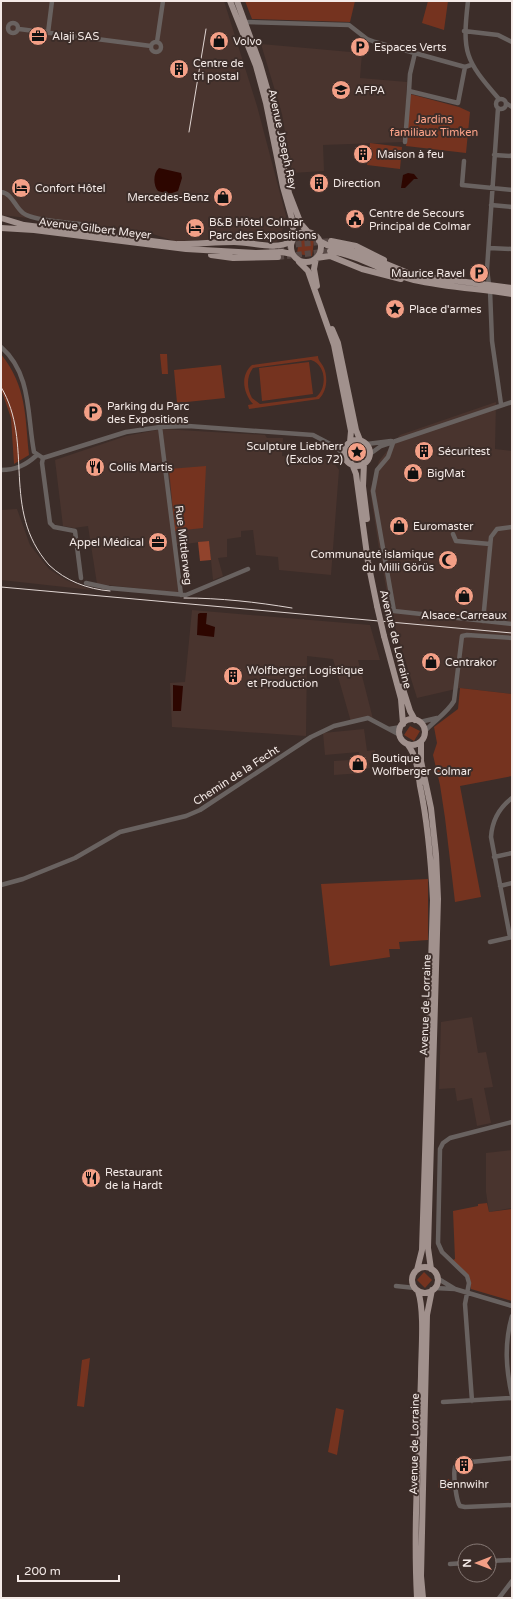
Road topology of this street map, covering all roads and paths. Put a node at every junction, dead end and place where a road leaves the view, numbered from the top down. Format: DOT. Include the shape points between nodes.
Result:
graph roads {
  1 [pos="52,1"];
  2 [pos="163,1"];
  3 [pos="230,1"];
  4 [pos="237,1"];
  5 [pos="468,1"];
  6 [pos="244,22"];
  7 [pos="19,29"];
  8 [pos="464,31"];
  9 [pos="48,33"];
  10 [pos="157,42"];
  11 [pos="512,42"];
  12 [pos="151,46"];
  13 [pos="415,53"];
  14 [pos="472,65"];
  15 [pos="465,67"];
  16 [pos="409,92"];
  17 [pos="499,99"];
  18 [pos="506,103"];
  19 [pos="512,107"];
  20 [pos="498,108"];
  21 [pos="405,142"];
  22 [pos="512,154"];
  23 [pos="494,155"];
  24 [pos="464,161"];
  25 [pos="492,189"];
  26 [pos="512,190"];
  27 [pos="1,192"];
  28 [pos="491,205"];
  29 [pos="512,207"];
  30 [pos="1,218"];
  31 [pos="80,224"];
  32 [pos="1,228"];
  33 [pos="308,232"];
  34 [pos="293,239"];
  35 [pos="320,241"];
  36 [pos="331,241"];
  37 [pos="173,244"];
  38 [pos="489,248"];
  39 [pos="186,249"];
  40 [pos="268,249"];
  41 [pos="512,249"];
  42 [pos="330,251"];
  43 [pos="292,254"];
  44 [pos="278,257"];
  45 [pos="316,258"];
  46 [pos="300,262"];
  47 [pos="392,267"];
  48 [pos="414,280"];
  49 [pos="489,288"];
  50 [pos="512,288"];
  51 [pos="512,294"];
  52 [pos="1,347"];
  53 [pos="512,402"];
  54 [pos="501,404"];
  55 [pos="160,427"];
  56 [pos="360,440"];
  57 [pos="395,442"];
  58 [pos="348,444"];
  59 [pos="367,444"];
  60 [pos="334,446"];
  61 [pos="381,446"];
  62 [pos="388,452"];
  63 [pos="370,454"];
  64 [pos="345,455"];
  65 [pos="38,456"];
  66 [pos="44,458"];
  67 [pos="352,464"];
  68 [pos="364,464"];
  69 [pos="1,470"];
  70 [pos="512,527"];
  71 [pos="453,534"];
  72 [pos="490,544"];
  73 [pos="248,569"];
  74 [pos="81,578"];
  75 [pos="86,583"];
  76 [pos="181,595"];
  77 [pos="378,606"];
  78 [pos="483,621"];
  79 [pos="512,624"];
  80 [pos="386,635"];
  81 [pos="512,638"];
  82 [pos="436,718"];
  83 [pos="417,721"];
  84 [pos="402,725"];
  85 [pos="387,729"];
  86 [pos="425,731"];
  87 [pos="400,735"];
  88 [pos="421,742"];
  89 [pos="408,745"];
  90 [pos="512,798"];
  91 [pos="512,853"];
  92 [pos="494,857"];
  93 [pos="512,884"];
  94 [pos="1,885"];
  95 [pos="500,886"];
  96 [pos="511,937"];
  97 [pos="490,942"];
  98 [pos="512,1122"];
  99 [pos="431,1269"];
  100 [pos="417,1270"];
  101 [pos="437,1278"];
  102 [pos="412,1281"];
  103 [pos="396,1286"];
  104 [pos="406,1286"];
  105 [pos="417,1289"];
  106 [pos="433,1289"];
  107 [pos="455,1289"];
  108 [pos="467,1293"];
  109 [pos="512,1306"];
  110 [pos="512,1316"];
  111 [pos="512,1350"];
  112 [pos="506,1351"];
  113 [pos="512,1397"];
  114 [pos="472,1400"];
  115 [pos="443,1402"];
  116 [pos="512,1458"];
  117 [pos="512,1505"];
  118 [pos="512,1560"];
  119 [pos="497,1561"];
  120 [pos="450,1564"];
  121 [pos="457,1564"];
  122 [pos="512,1581"];
  123 [pos="417,1598"];
  124 [pos="423,1598"];
  125 [pos="499,1598"];
  1 -- 9 [label="street"];
  2 -- 10 [label="street"];
  3 -- 34 [label="main road, Avenue Joseph Rey" via="256,66 266,103 283,188 292,219"];
  4 -- 6 [label="main road, Avenue Joseph Rey"];
  5 -- 8 [label="street"];
  6 -- 13 [label="street" via="349,25 367,39"];
  6 -- 33 [label="main road, Avenue Joseph Rey" via="271,102 289,193 301,224"];
  7 -- 9 [label="street"];
  8 -- 11 [label="street" via="498,35"];
  8 -- 14 [label="street" via="465,44"];
  9 -- 12 [label="street"];
  10 -- 12 [label="street"];
  10 -- 12 [label="street" via="161,45 160,51 154,52"];
  13 -- 15 [label="street"];
  13 -- 16 [label="street"];
  14 -- 15 [label="street"];
  14 -- 17 [label="street"];
  15 -- 16 [label="street" via="458,104"];
  16 -- 21 [label="street"];
  17 -- 18 [label="street"];
  17 -- 20 [label="street" via="496,104"];
  18 -- 19 [label="street"];
  18 -- 20 [label="street" via="503,109"];
  20 -- 23 [label="street"];
  22 -- 23 [label="street"];
  23 -- 25 [label="street"];
  24 -- 25 [label="street" via="462,185"];
  25 -- 26 [label="street"];
  25 -- 28 [label="street"];
  27 -- 31 [label="street" via="10,196 16,206 30,217"];
  28 -- 29 [label="street"];
  28 -- 38 [label="street"];
  30 -- 37 [label="main road, Avenue Gilbert Meyer" via="24,225"];
  32 -- 39 [label="main road, Avenue Gilbert Meyer"];
  33 -- 34 [label="main road"];
  33 -- 35 [label="main road"];
  34 -- 37 [label="main road, Avenue Gilbert Meyer" via="274,246 234,242"];
  34 -- 43 [label="main road" via="290,249"];
  35 -- 45 [label="main road" via="321,249"];
  35 -- 47 [label="main road" via="362,254"];
  36 -- 47 [label="main road" via="343,242 369,251"];
  37 -- 40 [label="main road, Avenue Gilbert Meyer"];
  38 -- 41 [label="street"];
  38 -- 49 [label="street"];
  39 -- 43 [label="main road, Avenue Gilbert Meyer"];
  39 -- 44 [label="main road, Avenue Gilbert Meyer" via="233,258"];
  42 -- 48 [label="main road" via="351,255"];
  43 -- 46 [label="main road"];
  45 -- 46 [label="main road" via="309,262"];
  45 -- 48 [label="main road" via="330,256 378,274"];
  45 -- 56 [label="main road" via="316,281 338,344"];
  46 -- 58 [label="main road" via="308,271 334,345 351,431"];
  47 -- 49 [label="main road" via="413,275"];
  48 -- 49 [label="main road"];
  49 -- 50 [label="main road"];
  49 -- 51 [label="main road"];
  49 -- 54 [label="street" via="492,341"];
  52 -- 65 [label="street" via="13,362 24,385 28,398 32,445"];
  53 -- 54 [label="street"];
  54 -- 57 [label="street"];
  55 -- 60 [label="street" via="188,426 306,434 319,436"];
  55 -- 66 [label="street" via="126,432"];
  55 -- 76 [label="street, Rue Mittlerweg"];
  56 -- 58 [label="main road"];
  56 -- 59 [label="main road"];
  57 -- 59 [label="street"];
  57 -- 61 [label="street"];
  57 -- 62 [label="street"];
  58 -- 60 [label="street"];
  58 -- 64 [label="main road"];
  59 -- 63 [label="main road"];
  60 -- 64 [label="street"];
  61 -- 62 [label="street"];
  61 -- 63 [label="street"];
  62 -- 78 [label="street" via="388,456 377,470 373,491 392,608 399,613"];
  63 -- 68 [label="main road"];
  64 -- 67 [label="main road"];
  65 -- 66 [label="street"];
  65 -- 69 [label="street" via="16,469"];
  66 -- 74 [label="street" via="42,463 50,523 54,528 75,531"];
  67 -- 68 [label="main road"];
  67 -- 77 [label="main road, Avenue de Lorraine" via="356,474 368,562"];
  68 -- 77 [label="main road, Avenue de Lorraine" via="364,496"];
  70 -- 72 [label="street" via="497,529"];
  71 -- 72 [label="street" via="456,541"];
  72 -- 78 [label="street"];
  73 -- 76 [label="street, Rue Mittlerweg"];
  75 -- 76 [label="street" via="109,588"];
  77 -- 80 [label="main road, Avenue de Lorraine"];
  78 -- 79 [label="street"];
  80 -- 83 [label="main road, Avenue de Lorraine" via="403,692"];
  80 -- 84 [label="main road, Avenue de Lorraine" via="401,699"];
  81 -- 82 [label="street" via="462,636 454,701 450,708"];
  82 -- 83 [label="street"];
  82 -- 86 [label="street"];
  83 -- 84 [label="main road" via="410,720"];
  83 -- 86 [label="main road"];
  84 -- 85 [label="street"];
  84 -- 87 [label="main road"];
  85 -- 87 [label="street, Chemin de la Fecht"];
  85 -- 94 [label="street, Chemin de la Fecht" via="368,718 334,726 311,737 200,810 186,816 120,832 75,858"];
  86 -- 88 [label="main road"];
  87 -- 89 [label="main road"];
  88 -- 89 [label="main road"];
  88 -- 99 [label="main road, Avenue de Lorraine" via="421,761 431,808 438,884 428,1248"];
  89 -- 100 [label="main road, Avenue de Lorraine" via="416,762 425,808 431,854 432,900 422,1250"];
  90 -- 92 [label="street" via="501,808 494,824 491,837"];
  91 -- 92 [label="street"];
  92 -- 95 [label="street"];
  93 -- 95 [label="street"];
  95 -- 96 [label="street"];
  96 -- 97 [label="street"];
  98 -- 108 [label="street" via="445,1140 440,1149 438,1243 442,1252 467,1276"];
  99 -- 100 [label="main road" via="424,1267"];
  99 -- 101 [label="main road, Avenue de Lorraine"];
  100 -- 102 [label="main road, Avenue de Lorraine"];
  101 -- 106 [label="main road, Avenue de Lorraine"];
  101 -- 107 [label="street"];
  102 -- 104 [label="street"];
  102 -- 105 [label="main road, Avenue de Lorraine"];
  103 -- 104 [label="street"];
  104 -- 105 [label="street"];
  105 -- 106 [label="main road" via="426,1292"];
  105 -- 123 [label="main road, Avenue de Lorraine" via="421,1310"];
  106 -- 107 [label="street"];
  106 -- 124 [label="main road, Avenue de Lorraine" via="427,1315 421,1576"];
  107 -- 108 [label="street"];
  108 -- 109 [label="street"];
  108 -- 114 [label="street" via="465,1304"];
  110 -- 112 [label="street"];
  111 -- 112 [label="street"];
  112 -- 113 [label="street"];
  113 -- 114 [label="street"];
  114 -- 115 [label="street"];
  116 -- 117 [label="street" via="460,1463 456,1465 455,1470 457,1501 460,1506"];
  118 -- 119 [label="street"];
  120 -- 121 [label="street"];
  122 -- 125 [label="street"];
}
